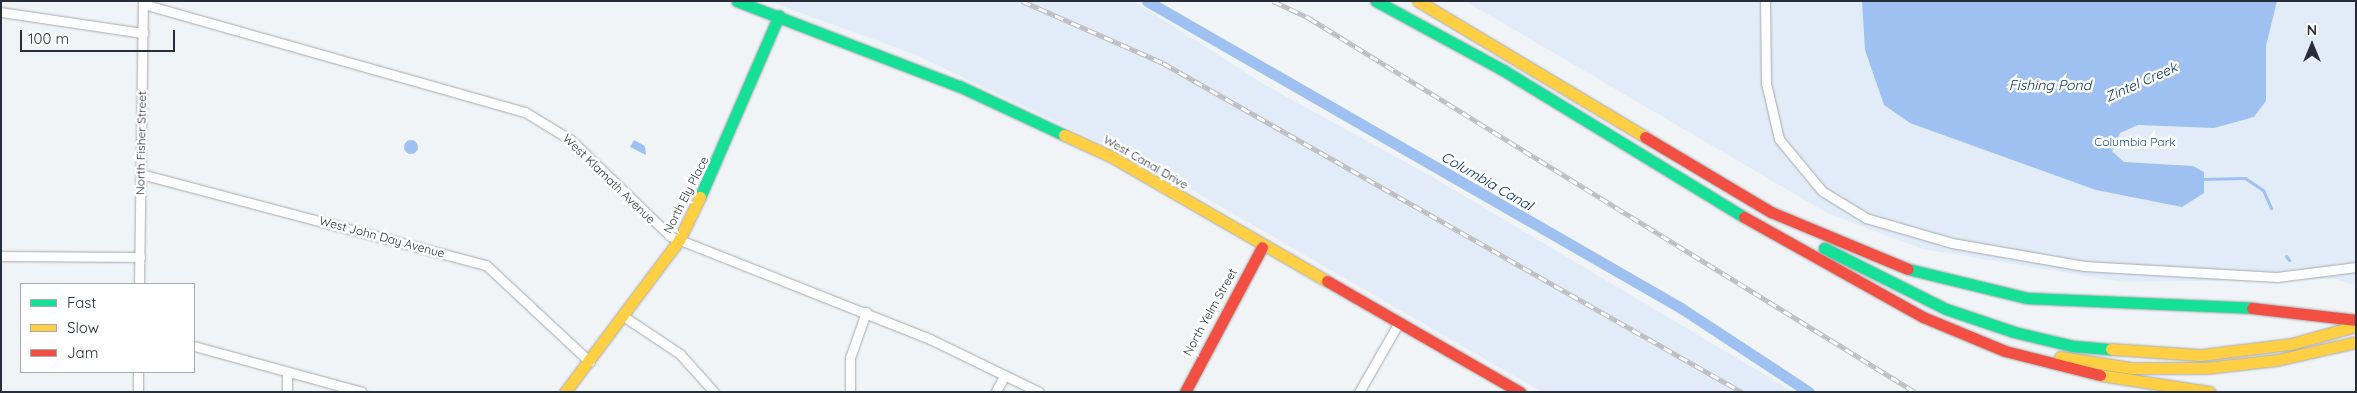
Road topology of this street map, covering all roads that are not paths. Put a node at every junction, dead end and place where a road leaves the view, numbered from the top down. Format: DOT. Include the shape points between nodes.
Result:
graph roads {
  1 [pos="737,1"];
  2 [pos="1376,1"];
  3 [pos="1418,1"];
  4 [pos="1422,1"];
  5 [pos="1765,1"];
  6 [pos="143,3"];
  7 [pos="1,12"];
  8 [pos="1440,14"];
  9 [pos="779,15"];
  10 [pos="142,34"];
  11 [pos="141,174"];
  12 [pos="1744,197"];
  13 [pos="679,240"];
  14 [pos="1262,247"];
  15 [pos="1,256"];
  16 [pos="140,257"];
  17 [pos="2356,267"];
  18 [pos="1845,278"];
  19 [pos="139,283"];
  20 [pos="866,312"];
  21 [pos="623,316"];
  22 [pos="2351,319"];
  23 [pos="1398,324"];
  24 [pos="2356,326"];
  25 [pos="2356,342"];
  26 [pos="195,346"];
  27 [pos="590,362"];
  28 [pos="287,372"];
  29 [pos="138,373"];
  30 [pos="1005,375"];
  31 [pos="996,390"];
  32 [pos="138,392"];
  33 [pos="287,392"];
  34 [pos="362,392"];
  35 [pos="565,392"];
  36 [pos="714,392"];
  37 [pos="850,392"];
  38 [pos="1038,392"];
  39 [pos="1185,392"];
  40 [pos="1359,392"];
  41 [pos="1520,392"];
  42 [pos="2210,392"];
  1 -- 9 [label="main road, West Canal Drive"];
  2 -- 18 [label="main road" via="1502,70"];
  3 -- 8 [label="main road"];
  4 -- 8 [label="main road"];
  5 -- 17 [label="street" via="1766,83 1777,134 1813,183 1866,218 1952,243 2084,266 2277,277"];
  6 -- 10 [label="street, North Fisher Street"];
  6 -- 13 [label="street, West Klamath Avenue" via="525,112 570,140 662,231"];
  7 -- 10 [label="street"];
  8 -- 12 [label="main road"];
  9 -- 13 [label="main road, North Ely Place" via="724,149"];
  9 -- 14 [label="main road, West Canal Drive" via="959,86 1112,157"];
  10 -- 11 [label="street, North Fisher Street"];
  11 -- 16 [label="street, North Fisher Street"];
  11 -- 27 [label="street, West John Day Avenue" via="486,265"];
  12 -- 22 [label="main road" via="1866,256 1990,292 2064,302 2268,309"];
  12 -- 24 [label="main road" via="1812,241 1909,292 1989,324 2052,342 2120,352 2200,355 2291,344"];
  13 -- 20 [label="street, West Klamath Avenue"];
  13 -- 21 [label="main road, North Ely Place"];
  14 -- 23 [label="main road, West Canal Drive"];
  14 -- 39 [label="main road, North Yelm Street"];
  15 -- 16 [label="street"];
  16 -- 19 [label="street, North Fisher Street"];
  18 -- 25 [label="main road" via="1988,338 2110,365 2167,369 2234,366"];
  18 -- 42 [label="main road" via="1943,326 2020,357 2091,375"];
  20 -- 30 [label="street, West Klamath Avenue"];
  20 -- 37 [label="street" via="850,358"];
  21 -- 27 [label="main road, North Ely Place"];
  21 -- 36 [label="street" via="680,354"];
  23 -- 40 [label="street"];
  23 -- 41 [label="main road, West Canal Drive"];
  26 -- 28 [label="street"];
  27 -- 35 [label="main road, North Ely Place"];
  28 -- 33 [label="street"];
  28 -- 34 [label="street"];
  29 -- 32 [label="street"];
  30 -- 31 [label="street"];
  30 -- 38 [label="street, West Klamath Avenue"];
}
